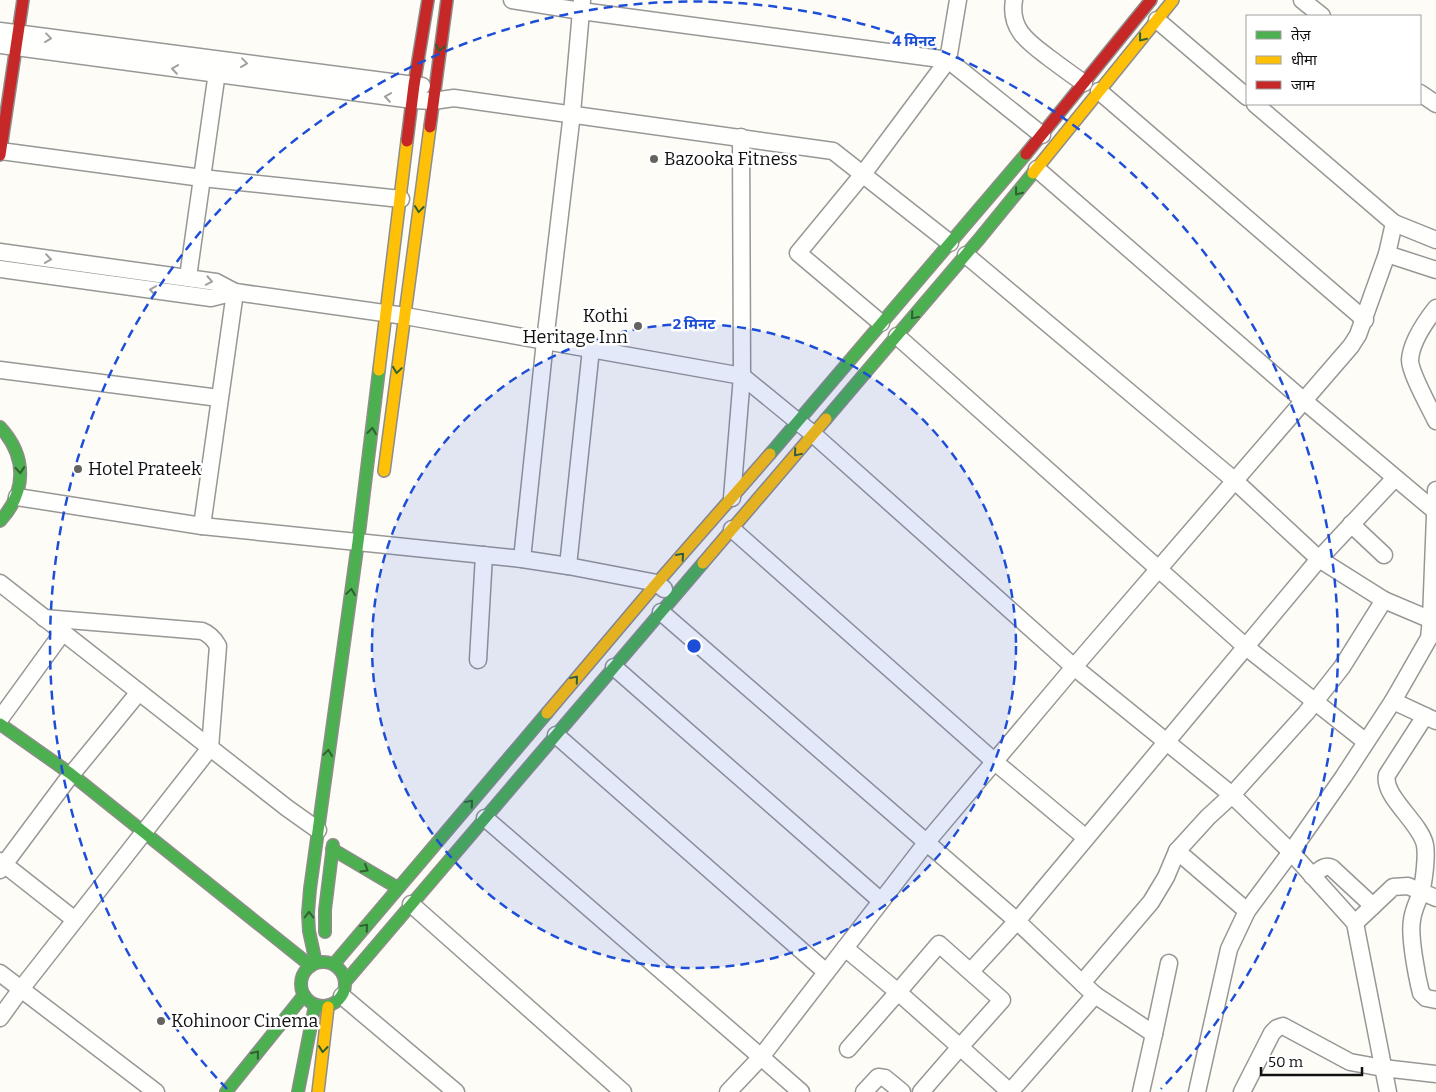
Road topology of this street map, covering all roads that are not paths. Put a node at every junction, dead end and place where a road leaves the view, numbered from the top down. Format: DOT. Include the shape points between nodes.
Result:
graph roads {
  1 [pos="23,0"];
  2 [pos="428,0"];
  3 [pos="447,0"];
  4 [pos="512,0"];
  5 [pos="958,0"];
  6 [pos="1014,0"];
  7 [pos="1151,0"];
  8 [pos="1173,0"];
  9 [pos="1302,0"];
  10 [pos="581,6"];
  11 [pos="1321,15"];
  12 [pos="1157,20"];
  13 [pos="0,31"];
  14 [pos="12,42"];
  15 [pos="948,60"];
  16 [pos="218,67"];
  17 [pos="1084,84"];
  18 [pos="1099,91"];
  19 [pos="414,93"];
  20 [pos="434,94"];
  21 [pos="1421,94"];
  22 [pos="1246,96"];
  23 [pos="1436,104"];
  24 [pos="1256,105"];
  25 [pos="572,113"];
  26 [pos="1042,135"];
  27 [pos="741,138"];
  28 [pos="0,152"];
  29 [pos="1037,169"];
  30 [pos="863,174"];
  31 [pos="202,178"];
  32 [pos="401,199"];
  33 [pos="1394,223"];
  34 [pos="1436,240"];
  35 [pos="950,243"];
  36 [pos="0,252"];
  37 [pos="1387,254"];
  38 [pos="966,255"];
  39 [pos="0,269"];
  40 [pos="1436,270"];
  41 [pos="188,277"];
  42 [pos="235,292"];
  43 [pos="1435,312"];
  44 [pos="386,314"];
  45 [pos="405,316"];
  46 [pos="1365,320"];
  47 [pos="882,323"];
  48 [pos="897,336"];
  49 [pos="545,341"];
  50 [pos="591,349"];
  51 [pos="0,370"];
  52 [pos="742,376"];
  53 [pos="219,398"];
  54 [pos="1303,400"];
  55 [pos="798,421"];
  56 [pos="1436,421"];
  57 [pos="0,427"];
  58 [pos="813,434"];
  59 [pos="1394,478"];
  60 [pos="1234,480"];
  61 [pos="382,484"];
  62 [pos="1436,490"];
  63 [pos="17,497"];
  64 [pos="732,498"];
  65 [pos="1435,511"];
  66 [pos="0,521"];
  67 [pos="1352,524"];
  68 [pos="202,526"];
  69 [pos="732,529"];
  70 [pos="358,542"];
  71 [pos="484,555"];
  72 [pos="1384,555"];
  73 [pos="522,559"];
  74 [pos="1319,559"];
  75 [pos="1435,560"];
  76 [pos="568,566"];
  77 [pos="1159,568"];
  78 [pos="0,583"];
  79 [pos="657,583"];
  80 [pos="674,597"];
  81 [pos="1384,600"];
  82 [pos="661,612"];
  83 [pos="44,618"];
  84 [pos="1434,620"];
  85 [pos="63,632"];
  86 [pos="1246,646"];
  87 [pos="478,660"];
  88 [pos="1074,667"];
  89 [pos="614,668"];
  90 [pos="140,692"];
  91 [pos="1314,702"];
  92 [pos="1393,702"];
  93 [pos="1431,718"];
  94 [pos="0,719"];
  95 [pos="0,724"];
  96 [pos="556,735"];
  97 [pos="1166,742"];
  98 [pos="1366,742"];
  99 [pos="210,748"];
  100 [pos="995,762"];
  101 [pos="71,774"];
  102 [pos="1232,795"];
  103 [pos="485,818"];
  104 [pos="318,830"];
  105 [pos="335,830"];
  106 [pos="144,832"];
  107 [pos="1086,838"];
  108 [pos="926,843"];
  109 [pos="332,849"];
  110 [pos="1177,851"];
  111 [pos="1291,852"];
  112 [pos="1,865"];
  113 [pos="1312,876"];
  114 [pos="398,888"];
  115 [pos="1432,896"];
  116 [pos="881,901"];
  117 [pos="411,904"];
  118 [pos="1373,906"];
  119 [pos="1247,911"];
  120 [pos="75,920"];
  121 [pos="1017,921"];
  122 [pos="1355,923"];
  123 [pos="845,948"];
  124 [pos="322,964"];
  125 [pos="1168,964"];
  126 [pos="971,971"];
  127 [pos="826,972"];
  128 [pos="0,973"];
  129 [pos="1082,983"];
  130 [pos="344,988"];
  131 [pos="21,989"];
  132 [pos="898,992"];
  133 [pos="304,995"];
  134 [pos="1095,996"];
  135 [pos="1436,1000"];
  136 [pos="314,1004"];
  137 [pos="328,1006"];
  138 [pos="0,1018"];
  139 [pos="302,1018"];
  140 [pos="1154,1034"];
  141 [pos="960,1047"];
  142 [pos="848,1049"];
  143 [pos="761,1057"];
  144 [pos="1383,1068"];
  145 [pos="1436,1074"];
  146 [pos="453,1091"];
  147 [pos="156,1092"];
  148 [pos="226,1092"];
  149 [pos="298,1092"];
  150 [pos="318,1092"];
  151 [pos="623,1092"];
  152 [pos="728,1092"];
  153 [pos="800,1092"];
  154 [pos="864,1092"];
  155 [pos="902,1092"];
  156 [pos="921,1092"];
  157 [pos="1010,1092"];
  158 [pos="1141,1092"];
  159 [pos="1197,1092"];
  160 [pos="1242,1092"];
  161 [pos="1388,1092"];
  1 -- 14 [label="main road"];
  2 -- 19 [label="main road"];
  3 -- 20 [label="main road, one-way"];
  4 -- 10 [label="street"];
  5 -- 15 [label="street"];
  6 -- 17 [label="street" via="1015,21 1020,33"];
  7 -- 17 [label="main road"];
  8 -- 12 [label="main road"];
  9 -- 11 [label="street"];
  10 -- 15 [label="street"];
  10 -- 25 [label="street"];
  12 -- 18 [label="main road, one-way"];
  12 -- 22 [label="street"];
  13 -- 14 [label="street"];
  14 -- 16 [label="street"];
  14 -- 28 [label="main road"];
  15 -- 26 [label="street"];
  15 -- 30 [label="street"];
  16 -- 19 [label="street"];
  16 -- 31 [label="street"];
  17 -- 26 [label="main road"];
  18 -- 29 [label="main road"];
  18 -- 46 [label="street"];
  19 -- 20 [label="street"];
  19 -- 32 [label="main road"];
  20 -- 25 [label="street"];
  20 -- 45 [label="main road, one-way"];
  21 -- 23 [label="street"];
  24 -- 33 [label="street"];
  25 -- 27 [label="street"];
  25 -- 49 [label="street"];
  26 -- 35 [label="main road"];
  27 -- 30 [label="street" via="833,151"];
  27 -- 52 [label="street"];
  28 -- 31 [label="street"];
  29 -- 38 [label="main road, one-way"];
  29 -- 54 [label="street"];
  30 -- 35 [label="street"];
  30 -- 47 [label="street" via="798,253"];
  31 -- 32 [label="street"];
  31 -- 41 [label="street"];
  32 -- 44 [label="main road"];
  33 -- 34 [label="street"];
  33 -- 37 [label="street"];
  35 -- 47 [label="main road"];
  36 -- 41 [label="street, one-way"];
  37 -- 40 [label="street"];
  37 -- 46 [label="street"];
  38 -- 48 [label="main road, one-way"];
  38 -- 60 [label="street"];
  42 -- 39 [label="street, one-way" via="211,298"];
  41 -- 42 [label="street, one-way" via="216,282"];
  42 -- 44 [label="street"];
  42 -- 53 [label="street"];
  43 -- 56 [label="street" via="1416,338 1410,361"];
  44 -- 45 [label="street"];
  70 -- 44 [label="main road, one-way"];
  45 -- 49 [label="street"];
  45 -- 61 [label="main road, one-way"];
  46 -- 54 [label="street" via="1351,346"];
  47 -- 55 [label="main road"];
  48 -- 58 [label="main road"];
  48 -- 77 [label="street"];
  49 -- 50 [label="street"];
  49 -- 73 [label="street"];
  50 -- 52 [label="street"];
  50 -- 76 [label="street"];
  51 -- 53 [label="street"];
  52 -- 55 [label="street"];
  52 -- 64 [label="street"];
  53 -- 68 [label="street"];
  54 -- 59 [label="street"];
  54 -- 60 [label="street"];
  55 -- 58 [label="street"];
  55 -- 64 [label="main road"];
  57 -- 63 [label="main road, one-way" via="7,432 18,452 21,475"];
  58 -- 69 [label="main road, one-way"];
  58 -- 88 [label="street"];
  59 -- 65 [label="street"];
  59 -- 67 [label="street"];
  60 -- 74 [label="street"];
  60 -- 77 [label="street"];
  62 -- 65 [label="street"];
  63 -- 66 [label="main road" via="6,517"];
  63 -- 68 [label="street"];
  79 -- 64 [label="main road, one-way"];
  65 -- 75 [label="street"];
  67 -- 72 [label="street"];
  67 -- 74 [label="street"];
  68 -- 70 [label="street"];
  69 -- 80 [label="main road"];
  69 -- 100 [label="street"];
  70 -- 71 [label="street"];
  104 -- 70 [label="main road, one-way"];
  71 -- 73 [label="street"];
  71 -- 87 [label="street"];
  73 -- 76 [label="street"];
  74 -- 81 [label="street"];
  74 -- 86 [label="street"];
  75 -- 84 [label="street"];
  76 -- 79 [label="street"];
  77 -- 86 [label="street"];
  77 -- 88 [label="street"];
  78 -- 83 [label="street"];
  79 -- 80 [label="street"];
  114 -- 79 [label="main road, one-way"];
  80 -- 82 [label="main road"];
  81 -- 84 [label="street"];
  81 -- 91 [label="street" via="1342,667"];
  82 -- 89 [label="main road"];
  82 -- 108 [label="street"];
  83 -- 85 [label="street"];
  83 -- 99 [label="street" via="208,634 218,646"];
  84 -- 92 [label="street" via="1428,638"];
  85 -- 90 [label="street"];
  85 -- 94 [label="street"];
  86 -- 91 [label="street"];
  86 -- 97 [label="street"];
  88 -- 97 [label="street"];
  88 -- 100 [label="street"];
  89 -- 96 [label="main road"];
  89 -- 116 [label="street"];
  90 -- 99 [label="street"];
  90 -- 101 [label="street"];
  91 -- 98 [label="street"];
  91 -- 102 [label="street"];
  92 -- 93 [label="street"];
  92 -- 98 [label="street"];
  93 -- 115 [label="street" via="1387,775 1386,781 1390,792 1422,835"];
  95 -- 101 [label="main road"];
  96 -- 103 [label="main road"];
  96 -- 127 [label="street"];
  97 -- 102 [label="street"];
  97 -- 107 [label="street"];
  98 -- 111 [label="street"];
  99 -- 104 [label="street"];
  99 -- 106 [label="street"];
  100 -- 107 [label="street"];
  100 -- 108 [label="street"];
  101 -- 106 [label="main road"];
  101 -- 112 [label="street"];
  102 -- 110 [label="street"];
  102 -- 111 [label="street"];
  103 -- 117 [label="main road"];
  103 -- 143 [label="street"];
  124 -- 104 [label="main road, one-way" via="309,931 308,913"];
  105 -- 109 [label="main road"];
  106 -- 120 [label="street"];
  106 -- 124 [label="main road"];
  107 -- 121 [label="street"];
  108 -- 116 [label="street"];
  108 -- 121 [label="street"];
  109 -- 114 [label="main road, one-way"];
  109 -- 124 [label="main road"];
  110 -- 119 [label="street"];
  110 -- 129 [label="street" via="1151,902"];
  111 -- 113 [label="street"];
  111 -- 119 [label="street"];
  112 -- 120 [label="street"];
  113 -- 118 [label="street" via="1328,866"];
  113 -- 122 [label="street"];
  124 -- 114 [label="main road, one-way"];
  115 -- 118 [label="street" via="1408,886 1394,887"];
  115 -- 135 [label="street" via="1413,914 1411,924 1421,993"];
  116 -- 123 [label="street"];
  117 -- 130 [label="main road"];
  117 -- 151 [label="street"];
  118 -- 122 [label="street"];
  119 -- 159 [label="street" via="1229,949"];
  120 -- 131 [label="street"];
  121 -- 126 [label="street"];
  121 -- 129 [label="street"];
  122 -- 144 [label="street"];
  123 -- 127 [label="street"];
  123 -- 132 [label="street"];
  124 -- 130 [label="main road" via="339,968 344,974"];
  124 -- 133 [label="main road" via="306,970 301,982"];
  125 -- 140 [label="street"];
  126 -- 132 [label="street" via="939,944"];
  126 -- 141 [label="street" via="1002,1000"];
  127 -- 143 [label="street"];
  128 -- 131 [label="street"];
  129 -- 134 [label="street"];
  130 -- 137 [label="main road" via="338,1002"];
  130 -- 146 [label="street"];
  131 -- 138 [label="street"];
  131 -- 147 [label="street"];
  132 -- 141 [label="street"];
  132 -- 142 [label="street"];
  133 -- 136 [label="main road"];
  148 -- 133 [label="main road, one-way"];
  134 -- 140 [label="street"];
  134 -- 157 [label="street"];
  136 -- 137 [label="main road"];
  136 -- 139 [label="main road"];
  136 -- 149 [label="main road"];
  137 -- 150 [label="main road, one-way"];
  140 -- 158 [label="street"];
  141 -- 156 [label="street"];
  141 -- 157 [label="street"];
  143 -- 152 [label="street"];
  143 -- 153 [label="street"];
  144 -- 145 [label="street"];
  144 -- 160 [label="street" via="1350,1062 1283,1026 1272,1033"];
  144 -- 161 [label="street"];
  154 -- 155 [label="street" via="878,1077 885,1078"];
}
